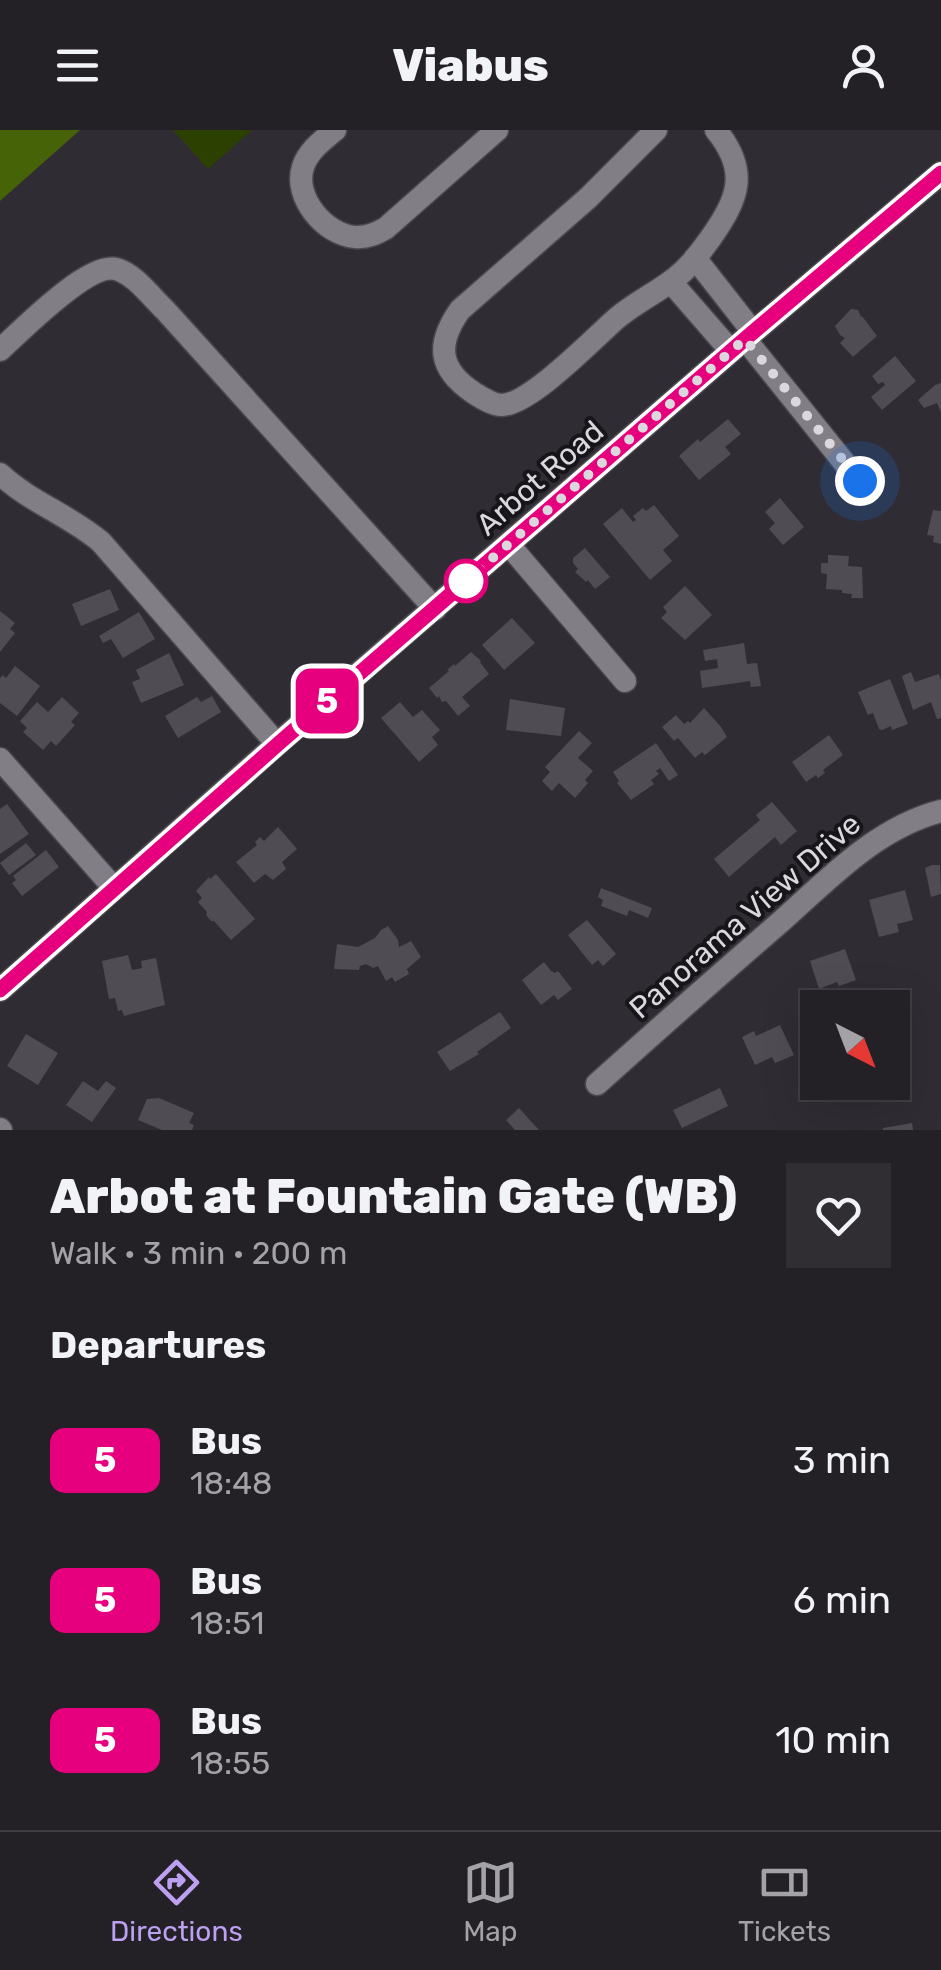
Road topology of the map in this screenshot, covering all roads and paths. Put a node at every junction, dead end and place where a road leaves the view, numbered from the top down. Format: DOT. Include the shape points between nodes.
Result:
graph roads {
  1 [pos="334,130"];
  2 [pos="497,130"];
  3 [pos="656,130"];
  4 [pos="716,130"];
  5 [pos="941,172"];
  6 [pos="696,258"];
  7 [pos="672,282"];
  8 [pos="743,341"];
  9 [pos="0,350"];
  10 [pos="0,474"];
  11 [pos="860,481"];
  12 [pos="508,545"];
  13 [pos="435,608"];
  14 [pos="625,681"];
  15 [pos="278,744"];
  16 [pos="0,759"];
  17 [pos="941,811"];
  18 [pos="114,888"];
  19 [pos="0,990"];
  20 [pos="597,1084"];
  1 -- 2 [label="street" via="304,164 303,192 319,218 358,238 386,228"];
  3 -- 7 [label="street" via="460,310 444,343 447,366 490,402 521,399 621,314"];
  4 -- 6 [label="street" via="736,164 736,191"];
  5 -- 8 [label="street, Arbot Road"];
  6 -- 7 [label="street"];
  6 -- 8 [label="street"];
  7 -- 8 [label="street"];
  8 -- 11 [label="street"];
  8 -- 12 [label="street, Arbot Road"];
  9 -- 13 [label="street" via="79,280 102,269 125,273"];
  10 -- 15 [label="street" via="100,542"];
  12 -- 13 [label="street, Arbot Road"];
  12 -- 14 [label="street"];
  13 -- 15 [label="street, Arbot Road"];
  15 -- 18 [label="street, Arbot Road"];
  16 -- 18 [label="street"];
  17 -- 20 [label="street, Panorama View Drive" via="903,824 858,854"];
  18 -- 19 [label="street, Arbot Road"];
}
